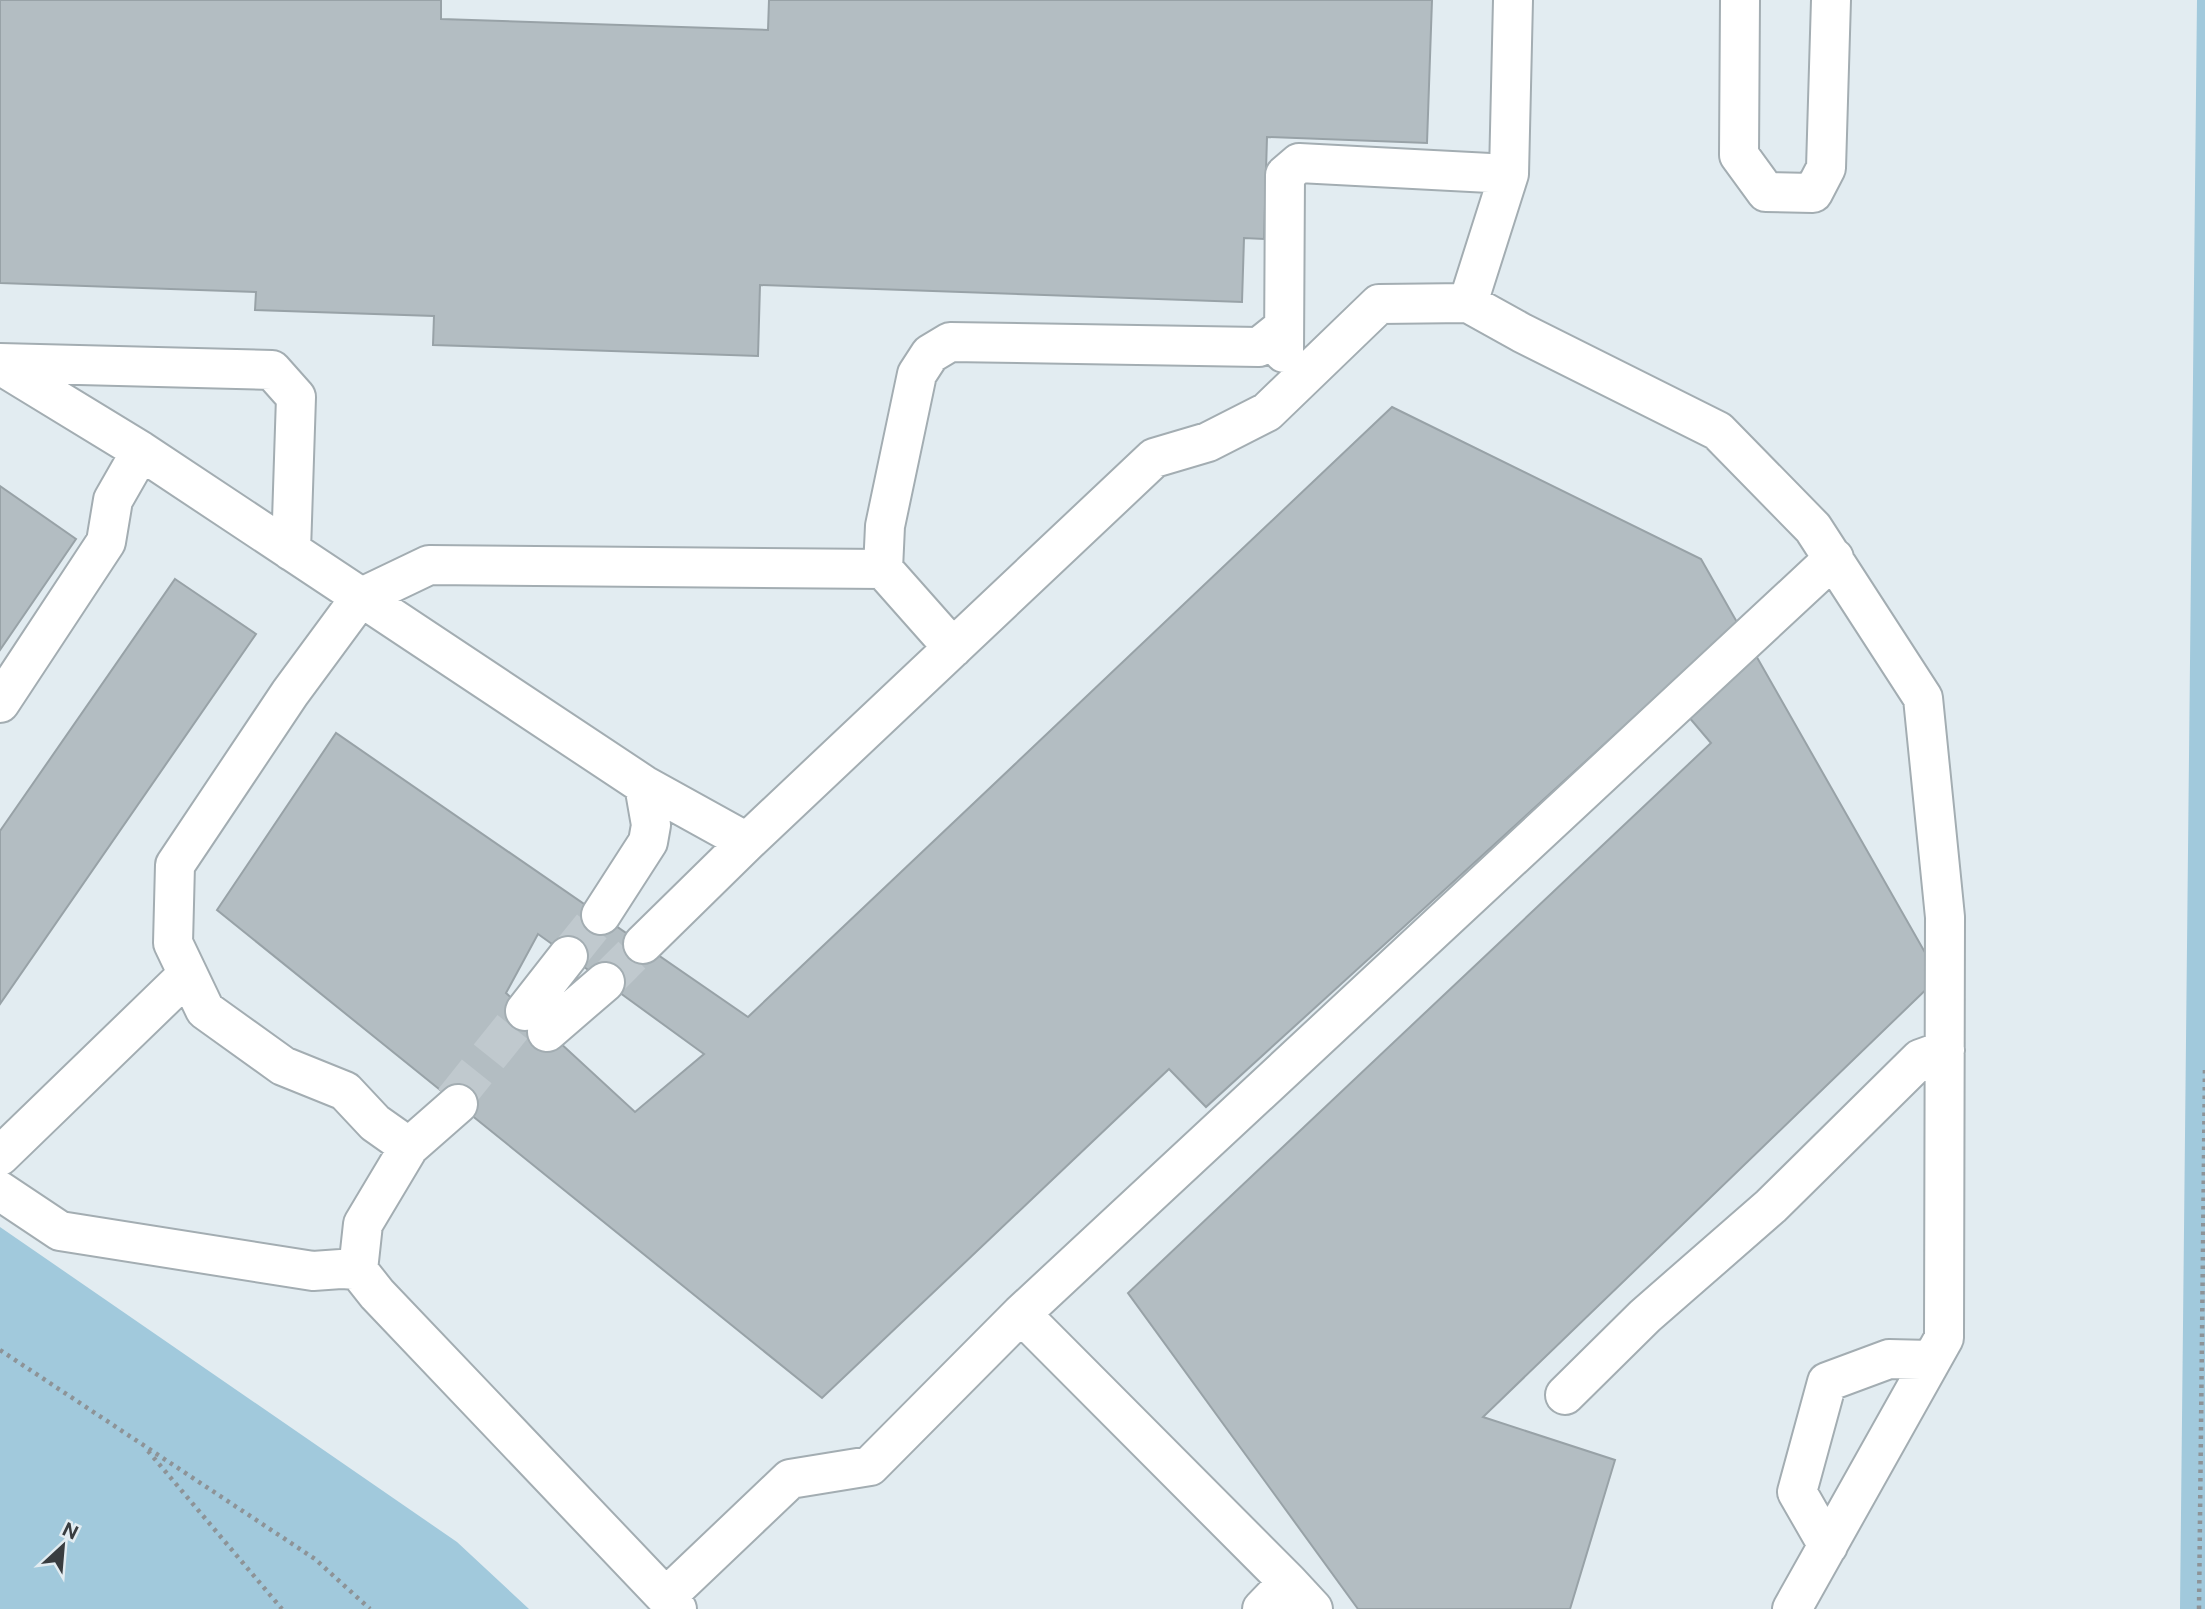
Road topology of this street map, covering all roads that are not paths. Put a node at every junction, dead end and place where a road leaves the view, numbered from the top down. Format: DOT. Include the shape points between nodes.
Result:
graph roads {
  1 [pos="1513,0"];
  2 [pos="1740,0"];
  3 [pos="1831,0"];
  4 [pos="1509,174"];
  5 [pos="1468,303"];
  6 [pos="1284,327"];
  7 [pos="0,364"];
  8 [pos="1284,396"];
  9 [pos="141,451"];
  10 [pos="291,551"];
  11 [pos="1834,558"];
  12 [pos="883,569"];
  13 [pos="360,597"];
  14 [pos="953,648"];
  15 [pos="0,703"];
  16 [pos="644,785"];
  17 [pos="747,842"];
  18 [pos="601,915"];
  19 [pos="643,944"];
  20 [pos="568,956"];
  21 [pos="187,975"];
  22 [pos="605,982"];
  23 [pos="1945,1050"];
  24 [pos="450,1108"];
  25 [pos="409,1147"];
  26 [pos="0,1156"];
  27 [pos="0,1191"];
  28 [pos="358,1270"];
  29 [pos="1021,1314"];
  30 [pos="1931,1360"];
  31 [pos="1565,1395"];
  32 [pos="1828,1546"];
  33 [pos="1301,1595"];
  34 [pos="672,1603"];
  35 [pos="1262,1609"];
  36 [pos="1793,1609"];
  1 -- 4 [label="lane"];
  2 -- 3 [label="lane" via="1739,155 1766,191 1813,193 1826,168"];
  4 -- 5 [label="lane"];
  4 -- 6 [label="lane" via="1299,163 1285,175"];
  5 -- 8 [label="lane" via="1379,304"];
  5 -- 11 [label="lane" via="1718,431 1813,528"];
  6 -- 8 [label="lane"];
  6 -- 12 [label="lane" via="1259,347 950,342 930,354 918,374 885,526"];
  7 -- 9 [label="lane"];
  7 -- 10 [label="lane" via="272,370 296,397"];
  8 -- 14 [label="lane" via="1267,412 1208,442 1154,457"];
  9 -- 10 [label="lane"];
  9 -- 15 [label="lane" via="113,500 106,542"];
  10 -- 13 [label="lane"];
  11 -- 23 [label="lane" via="1923,698 1945,917"];
  11 -- 29 [label="lane"];
  12 -- 13 [label="lane" via="429,565"];
  12 -- 14 [label="lane"];
  13 -- 16 [label="lane"];
  13 -- 21 [label="lane" via="290,692 176,865 173,943"];
  14 -- 17 [label="lane"];
  16 -- 17 [label="lane"];
  16 -- 18 [label="lane" via="651,825 648,842"];
  17 -- 19 [label="lane"];
  20 -- 22 [label="lane" via="536,1021"];
  21 -- 25 [label="lane" via="205,1010 283,1066 345,1091 375,1124"];
  21 -- 26 [label="lane"];
  23 -- 30 [label="lane" via="1944,1338"];
  23 -- 31 [label="lane" via="1920,1059 1771,1206 1645,1316"];
  24 -- 25 [label="lane"];
  25 -- 28 [label="lane" via="362,1224"];
  27 -- 28 [label="lane" via="60,1231 313,1270"];
  28 -- 34 [label="lane"];
  29 -- 33 [label="lane"];
  29 -- 34 [label="lane" via="870,1466 790,1479"];
  30 -- 32 [label="lane"];
  30 -- 32 [label="lane" via="1889,1359 1827,1382 1797,1492"];
  32 -- 36 [label="lane"];
  33 -- 35 [label="lane"];
}
